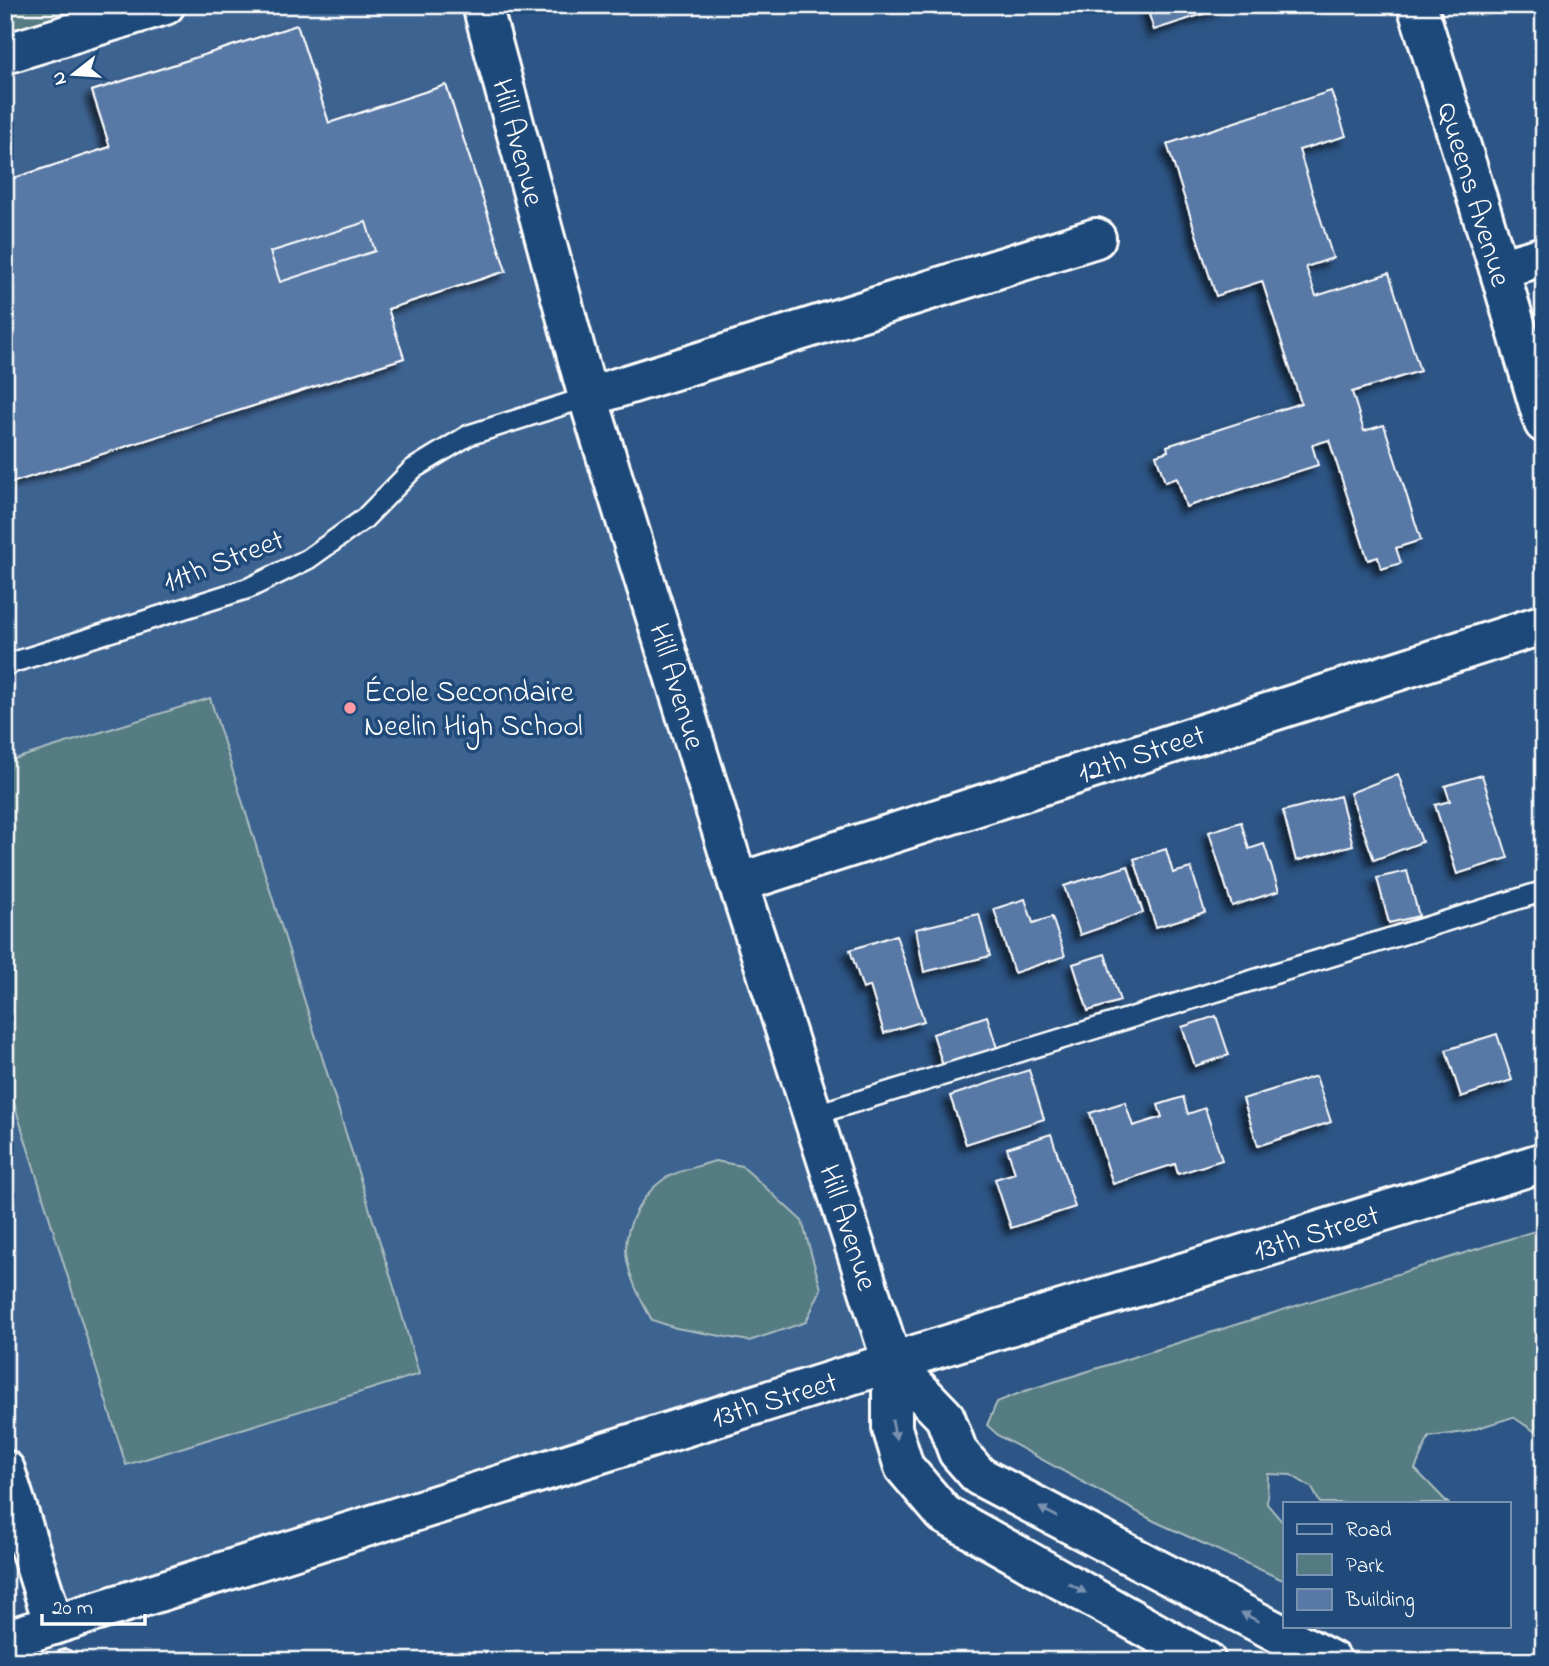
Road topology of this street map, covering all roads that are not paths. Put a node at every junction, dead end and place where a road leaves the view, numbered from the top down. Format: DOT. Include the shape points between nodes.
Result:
graph roads {
  1 [pos="164,5"];
  2 [pos="482,5"];
  3 [pos="1417,5"];
  4 [pos="5,54"];
  5 [pos="1096,238"];
  6 [pos="1544,256"];
  7 [pos="1499,269"];
  8 [pos="588,397"];
  9 [pos="1544,423"];
  10 [pos="1544,624"];
  11 [pos="5,665"];
  12 [pos="738,883"];
  13 [pos="1544,891"];
  14 [pos="813,1115"];
  15 [pos="1544,1162"];
  16 [pos="892,1362"];
  17 [pos="5,1470"];
  18 [pos="5,1640"];
  19 [pos="61,1649"];
  20 [pos="1206,1661"];
  21 [pos="1332,1661"];
  1 -- 4 [label="street"];
  2 -- 8 [label="street, Hill Avenue"];
  3 -- 7 [label="street, Queens Avenue"];
  5 -- 8 [label="street"];
  6 -- 7 [label="street"];
  7 -- 9 [label="street, Queens Avenue"];
  8 -- 11 [label="lane, 11th Street" via="469,435 413,469 364,519 308,559 249,588"];
  8 -- 12 [label="street, Hill Avenue"];
  10 -- 12 [label="street, 12th Street"];
  12 -- 14 [label="street, Hill Avenue"];
  13 -- 14 [label="lane"];
  14 -- 16 [label="street, Hill Avenue"];
  15 -- 16 [label="street, 13th Street"];
  16 -- 19 [label="street, 13th Street"];
  16 -- 20 [label="street, one-way" via="892,1428 904,1467 944,1514"];
  21 -- 16 [label="street, one-way" via="979,1476 958,1452 945,1417"];
  17 -- 19 [label="street"];
  18 -- 19 [label="street, 13th Street"];
}
